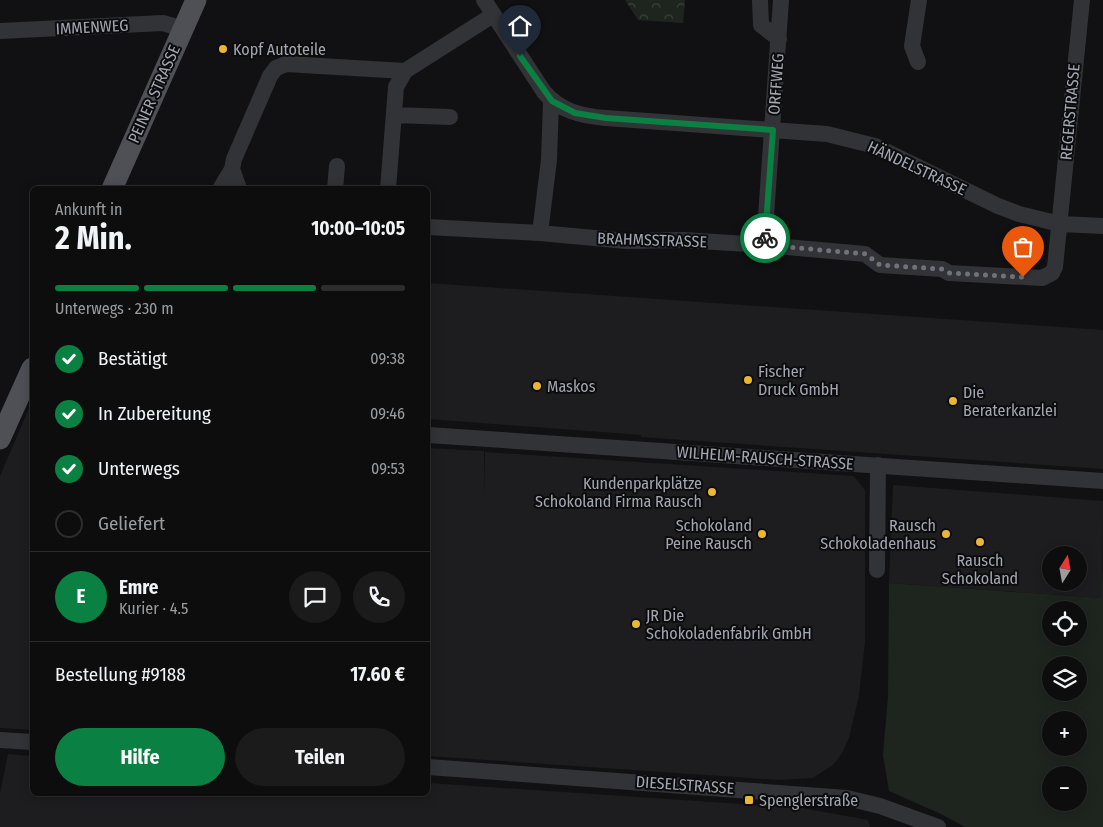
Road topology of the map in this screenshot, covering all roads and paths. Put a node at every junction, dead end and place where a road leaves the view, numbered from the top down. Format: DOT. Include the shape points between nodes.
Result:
graph roads {
  1 [pos="196,0"];
  2 [pos="484,0"];
  3 [pos="760,0"];
  4 [pos="781,0"];
  5 [pos="918,0"];
  6 [pos="1082,0"];
  7 [pos="494,15"];
  8 [pos="183,29"];
  9 [pos="0,31"];
  10 [pos="779,39"];
  11 [pos="918,62"];
  12 [pos="405,71"];
  13 [pos="552,101"];
  14 [pos="394,115"];
  15 [pos="450,117"];
  16 [pos="773,130"];
  17 [pos="337,166"];
  18 [pos="232,169"];
  19 [pos="113,186"];
  20 [pos="222,186"];
  21 [pos="238,186"];
  22 [pos="335,186"];
  23 [pos="388,186"];
  24 [pos="1060,224"];
  25 [pos="1103,226"];
  26 [pos="430,227"];
  27 [pos="540,233"];
  28 [pos="764,245"];
  29 [pos="30,372"];
  30 [pos="3,424"];
  31 [pos="430,435"];
  32 [pos="878,465"];
  33 [pos="1103,481"];
  34 [pos="877,570"];
  35 [pos="0,740"];
  36 [pos="30,742"];
  37 [pos="430,767"];
  38 [pos="938,827"];
  1 -- 8 [label="main road, PEINER STRASSE"];
  2 -- 7 [label="street, HÄNDELSTRASSE"];
  3 -- 10 [label="street, ORFFWEG" via="759,22"];
  4 -- 10 [label="street, ORFFWEG"];
  5 -- 11 [label="street" via="912,46"];
  6 -- 24 [label="street, REGERSTRASSE"];
  7 -- 12 [label="street"];
  7 -- 13 [label="street, HÄNDELSTRASSE"];
  8 -- 9 [label="street, IMMENWEG" via="163,23"];
  8 -- 19 [label="main road, PEINER STRASSE"];
  10 -- 16 [label="street, ORFFWEG"];
  12 -- 14 [label="street" via="396,87"];
  12 -- 18 [label="street" via="286,64 276,68"];
  13 -- 16 [label="street, HÄNDELSTRASSE" via="590,117"];
  13 -- 27 [label="street"];
  14 -- 15 [label="street"];
  14 -- 23 [label="street"];
  16 -- 24 [label="street, HÄNDELSTRASSE" via="827,134 875,146 998,206"];
  16 -- 28 [label="street"];
  17 -- 22 [label="street"];
  18 -- 20 [label="street"];
  18 -- 21 [label="street"];
  24 -- 25 [label="street, HÄNDELSTRASSE"];
  24 -- 28 [label="street, BRAHMSSTRASSE" via="1055,267 1052,273 1042,278 880,265 866,254"];
  26 -- 27 [label="street, BRAHMSSTRASSE"];
  27 -- 28 [label="street, BRAHMSSTRASSE"];
  29 -- 30 [label="main road"];
  31 -- 32 [label="street, WILHELM-RAUSCH-STRASSE"];
  32 -- 33 [label="street, WILHELM-RAUSCH-STRASSE"];
  32 -- 34 [label="street"];
  35 -- 36 [label="street"];
  37 -- 38 [label="street, DIESELSTRASSE" via="847,798"];
}
